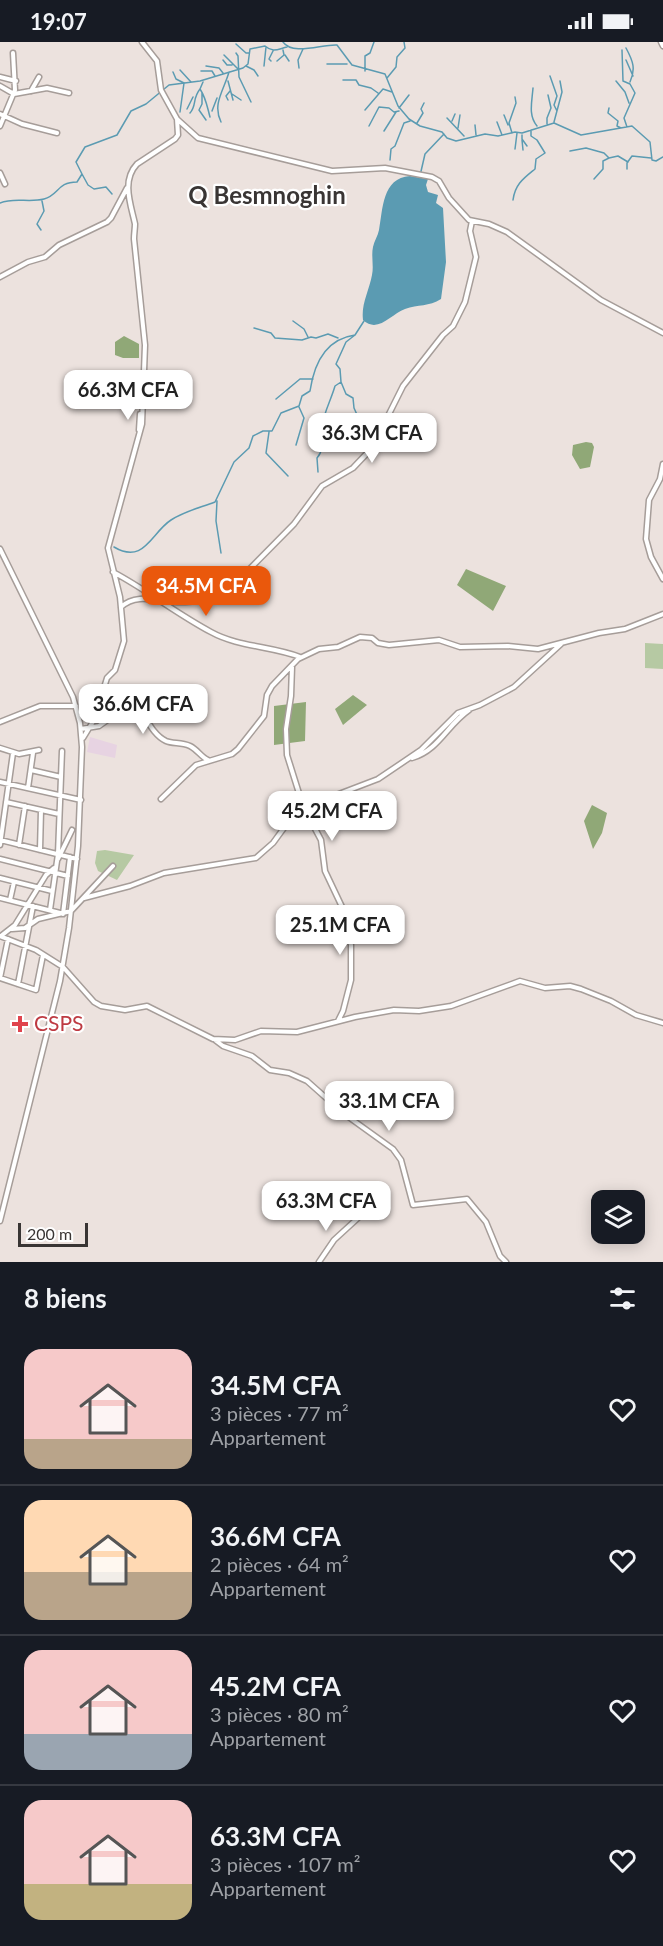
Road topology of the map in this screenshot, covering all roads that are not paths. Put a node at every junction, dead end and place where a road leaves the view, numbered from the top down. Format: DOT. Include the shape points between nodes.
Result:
graph roads {
  1 [pos="142,42"];
  2 [pos="13,53"];
  3 [pos="0,77"];
  4 [pos="39,77"];
  5 [pos="15,81"];
  6 [pos="0,86"];
  7 [pos="31,91"];
  8 [pos="69,93"];
  9 [pos="14,94"];
  10 [pos="2,115"];
  11 [pos="177,119"];
  12 [pos="0,126"];
  13 [pos="57,133"];
  14 [pos="0,173"];
  15 [pos="5,184"];
  16 [pos="128,187"];
  17 [pos="472,221"];
  18 [pos="0,277"];
  19 [pos="663,333"];
  20 [pos="663,464"];
  21 [pos="0,549"];
  22 [pos="113,572"];
  23 [pos="663,579"];
  24 [pos="157,600"];
  25 [pos="121,608"];
  26 [pos="663,614"];
  27 [pos="564,641"];
  28 [pos="301,658"];
  29 [pos="292,667"];
  30 [pos="76,706"];
  31 [pos="472,708"];
  32 [pos="0,722"];
  33 [pos="90,727"];
  34 [pos="81,729"];
  35 [pos="82,742"];
  36 [pos="0,748"];
  37 [pos="39,750"];
  38 [pos="62,751"];
  39 [pos="14,753"];
  40 [pos="33,753"];
  41 [pos="409,759"];
  42 [pos="208,760"];
  43 [pos="31,770"];
  44 [pos="61,777"];
  45 [pos="0,782"];
  46 [pos="9,784"];
  47 [pos="28,788"];
  48 [pos="60,796"];
  49 [pos="161,799"];
  50 [pos="81,800"];
  51 [pos="6,802"];
  52 [pos="25,806"];
  53 [pos="303,806"];
  54 [pos="41,810"];
  55 [pos="59,814"];
  56 [pos="72,830"];
  57 [pos="0,842"];
  58 [pos="19,845"];
  59 [pos="39,850"];
  60 [pos="59,854"];
  61 [pos="70,857"];
  62 [pos="0,859"];
  63 [pos="77,859"];
  64 [pos="113,866"];
  65 [pos="53,872"];
  66 [pos="68,876"];
  67 [pos="0,878"];
  68 [pos="14,882"];
  69 [pos="38,888"];
  70 [pos="52,891"];
  71 [pos="0,898"];
  72 [pos="84,898"];
  73 [pos="10,900"];
  74 [pos="27,904"];
  75 [pos="33,906"];
  76 [pos="50,910"];
  77 [pos="70,913"];
  78 [pos="63,914"];
  79 [pos="30,925"];
  80 [pos="8,932"];
  81 [pos="1,936"];
  82 [pos="8,939"];
  83 [pos="26,946"];
  84 [pos="43,954"];
  85 [pos="2,959"];
  86 [pos="63,967"];
  87 [pos="18,984"];
  88 [pos="337,1022"];
  89 [pos="663,1023"];
  90 [pos="213,1039"];
  91 [pos="358,1218"];
  92 [pos="0,1221"];
  93 [pos="319,1262"];
  94 [pos="506,1262"];
  1 -- 11 [label="street" via="157,61 162,91"];
  2 -- 5 [label="street"];
  3 -- 5 [label="street"];
  4 -- 7 [label="street"];
  5 -- 9 [label="street"];
  6 -- 9 [label="street"];
  7 -- 8 [label="street" via="47,88"];
  7 -- 9 [label="street"];
  9 -- 10 [label="street"];
  10 -- 12 [label="street"];
  10 -- 13 [label="street"];
  11 -- 16 [label="street" via="176,139 132,169"];
  11 -- 17 [label="street" via="198,138 286,161 338,171 385,168 432,177"];
  14 -- 15 [label="street"];
  16 -- 18 [label="street" via="107,222"];
  16 -- 22 [label="street" via="144,333 142,407 139,439 108,548"];
  17 -- 19 [label="street" via="507,232 601,300"];
  17 -- 24 [label="street" via="470,231 476,258 465,302 453,326 404,386 372,448 352,468 322,486 294,524 228,591 205,601"];
  20 -- 23 [label="street" via="649,500 645,538"];
  21 -- 30 [label="street"];
  22 -- 24 [label="street"];
  22 -- 25 [label="street"];
  24 -- 25 [label="street" via="134,600"];
  24 -- 28 [label="street" via="211,632"];
  25 -- 33 [label="street" via="124,634 120,655 115,670 107,678"];
  26 -- 27 [label="street" via="625,629"];
  27 -- 28 [label="street" via="533,650 460,647 439,640 389,645 360,637"];
  27 -- 31 [label="street" via="514,687"];
  28 -- 29 [label="street"];
  29 -- 42 [label="street" via="272,686 264,716 250,736 232,754"];
  29 -- 53 [label="street" via="286,747"];
  30 -- 32 [label="street" via="40,706"];
  30 -- 34 [label="street"];
  31 -- 41 [label="street" via="458,712"];
  31 -- 41 [label="street" via="429,751"];
  33 -- 34 [label="street"];
  33 -- 35 [label="street"];
  33 -- 42 [label="street" via="108,721 123,709 139,708 165,741 186,744"];
  34 -- 35 [label="street"];
  35 -- 50 [label="street"];
  36 -- 39 [label="street"];
  37 -- 40 [label="street"];
  38 -- 44 [label="street"];
  39 -- 40 [label="street"];
  39 -- 46 [label="street"];
  40 -- 43 [label="street"];
  41 -- 53 [label="street" via="367,785"];
  42 -- 49 [label="street" via="196,765"];
  43 -- 44 [label="street"];
  43 -- 47 [label="street"];
  44 -- 48 [label="street"];
  45 -- 46 [label="street"];
  46 -- 47 [label="street"];
  46 -- 51 [label="street"];
  47 -- 48 [label="street"];
  48 -- 50 [label="street"];
  48 -- 55 [label="street"];
  50 -- 63 [label="street"];
  51 -- 52 [label="street"];
  51 -- 57 [label="street"];
  52 -- 54 [label="street"];
  52 -- 58 [label="street"];
  53 -- 72 [label="street" via="256,858 164,873"];
  53 -- 88 [label="street" via="321,840 325,871 340,900 350,939 351,980"];
  54 -- 55 [label="street"];
  54 -- 59 [label="street"];
  55 -- 60 [label="street"];
  56 -- 60 [label="street"];
  57 -- 58 [label="street"];
  58 -- 59 [label="street"];
  59 -- 60 [label="street"];
  60 -- 61 [label="street"];
  60 -- 65 [label="street"];
  61 -- 63 [label="street"];
  61 -- 66 [label="street"];
  62 -- 65 [label="street"];
  63 -- 77 [label="street"];
  64 -- 72 [label="street"];
  65 -- 66 [label="street"];
  65 -- 69 [label="street" via="46,875"];
  65 -- 70 [label="street"];
  66 -- 78 [label="street"];
  67 -- 68 [label="street"];
  68 -- 69 [label="street"];
  68 -- 73 [label="street"];
  69 -- 70 [label="street"];
  69 -- 74 [label="street"];
  70 -- 76 [label="street"];
  71 -- 73 [label="street"];
  72 -- 77 [label="street"];
  73 -- 74 [label="street"];
  74 -- 75 [label="street"];
  74 -- 80 [label="street"];
  75 -- 76 [label="street"];
  75 -- 79 [label="street"];
  76 -- 78 [label="street"];
  77 -- 78 [label="street"];
  77 -- 86 [label="street"];
  78 -- 79 [label="street" via="38,919"];
  79 -- 80 [label="street"];
  79 -- 83 [label="street"];
  80 -- 81 [label="street"];
  81 -- 82 [label="street"];
  82 -- 83 [label="street"];
  82 -- 85 [label="street"];
  83 -- 84 [label="street"];
  83 -- 87 [label="street"];
  84 -- 86 [label="street"];
  84 -- 87 [label="street" via="36,990"];
  85 -- 87 [label="street" via="0,978"];
  86 -- 90 [label="street" via="101,1006 125,1010 147,1006"];
  86 -- 92 [label="street"];
  88 -- 89 [label="street" via="394,1010 451,1006 520,981 581,989"];
  88 -- 90 [label="street" via="297,1032 261,1031 235,1040"];
  90 -- 94 [label="street" via="252,1056 270,1070 289,1073 307,1082 393,1149 401,1160 413,1205 467,1198 486,1222 500,1257"];
  91 -- 93 [label="street" via="334,1240"];
}
